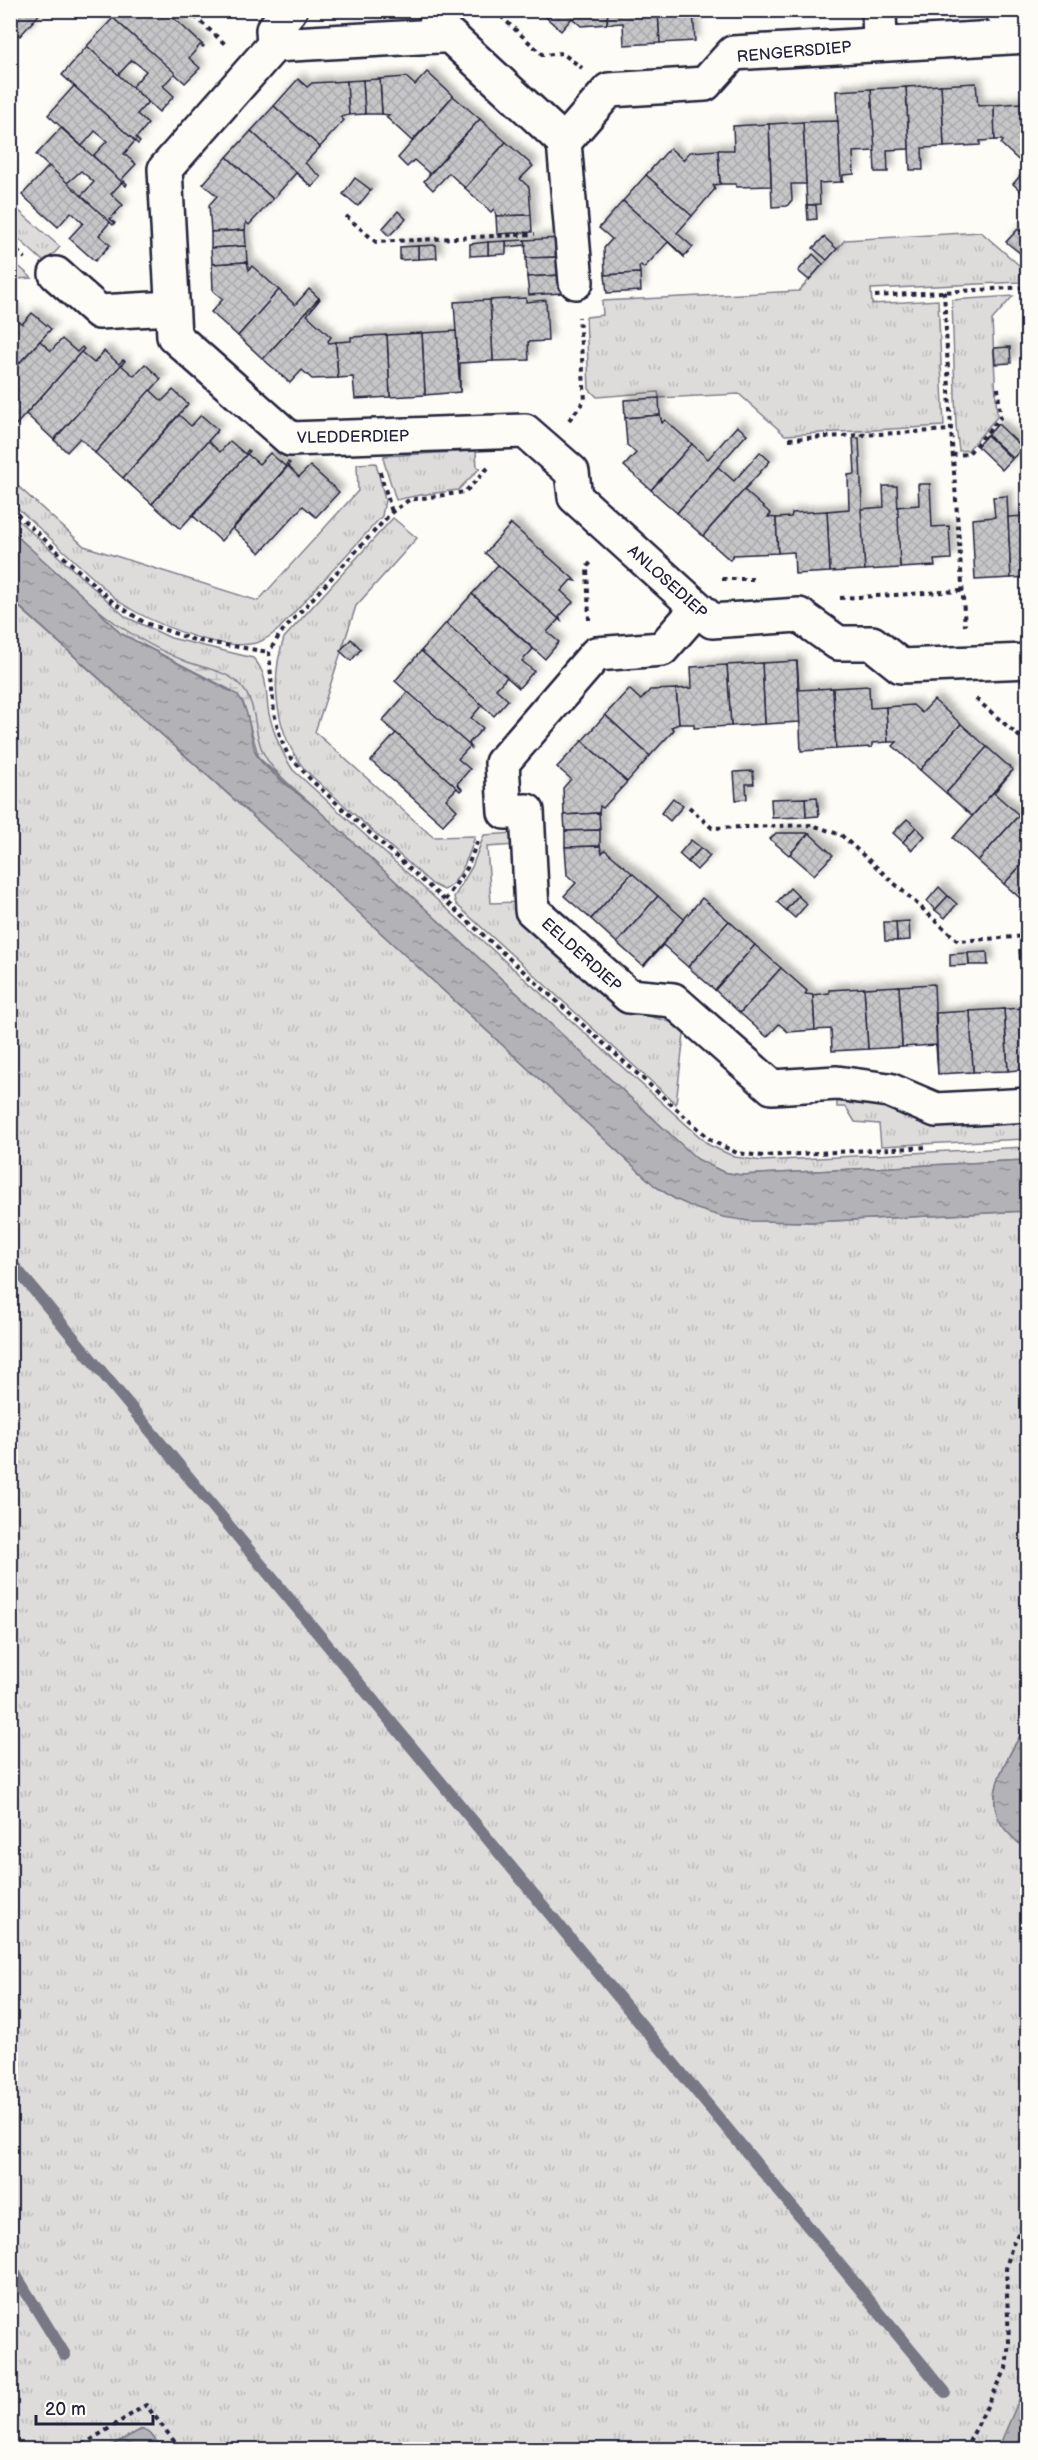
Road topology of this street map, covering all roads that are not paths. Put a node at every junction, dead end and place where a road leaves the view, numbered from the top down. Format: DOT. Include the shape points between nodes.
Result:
graph roads {
  1 [pos="291,10"];
  2 [pos="879,10"];
  3 [pos="1002,10"];
  4 [pos="437,23"];
  5 [pos="1028,35"];
  6 [pos="880,44"];
  7 [pos="263,57"];
  8 [pos="564,141"];
  9 [pos="56,274"];
  10 [pos="576,282"];
  11 [pos="172,308"];
  12 [pos="525,431"];
  13 [pos="697,609"];
  14 [pos="1028,661"];
  15 [pos="1028,1105"];
  1 -- 7 [label="street, VLEDDERDIEP" via="273,30"];
  2 -- 6 [label="street"];
  3 -- 5 [label="street, RENGERSDIEP"];
  4 -- 7 [label="street"];
  4 -- 8 [label="street"];
  5 -- 6 [label="street, RENGERSDIEP"];
  6 -- 8 [label="street, RENGERSDIEP" via="733,53 705,84 609,90"];
  7 -- 11 [label="street, VLEDDERDIEP" via="165,169"];
  8 -- 10 [label="street"];
  9 -- 11 [label="street" via="99,312"];
  11 -- 12 [label="street, VLEDDERDIEP" via="174,336 290,438"];
  12 -- 13 [label="street, ANLOSEDIEP" via="572,472 575,497"];
  13 -- 14 [label="street, ANLOSEDIEP" via="712,621 800,615 837,644 872,643 901,666"];
  13 -- 15 [label="street, EELDERDIEP" via="662,649 597,654 502,763 505,812 527,811 532,910 629,996 673,1000 772,1087 837,1083 889,1090 936,1110"];
}
